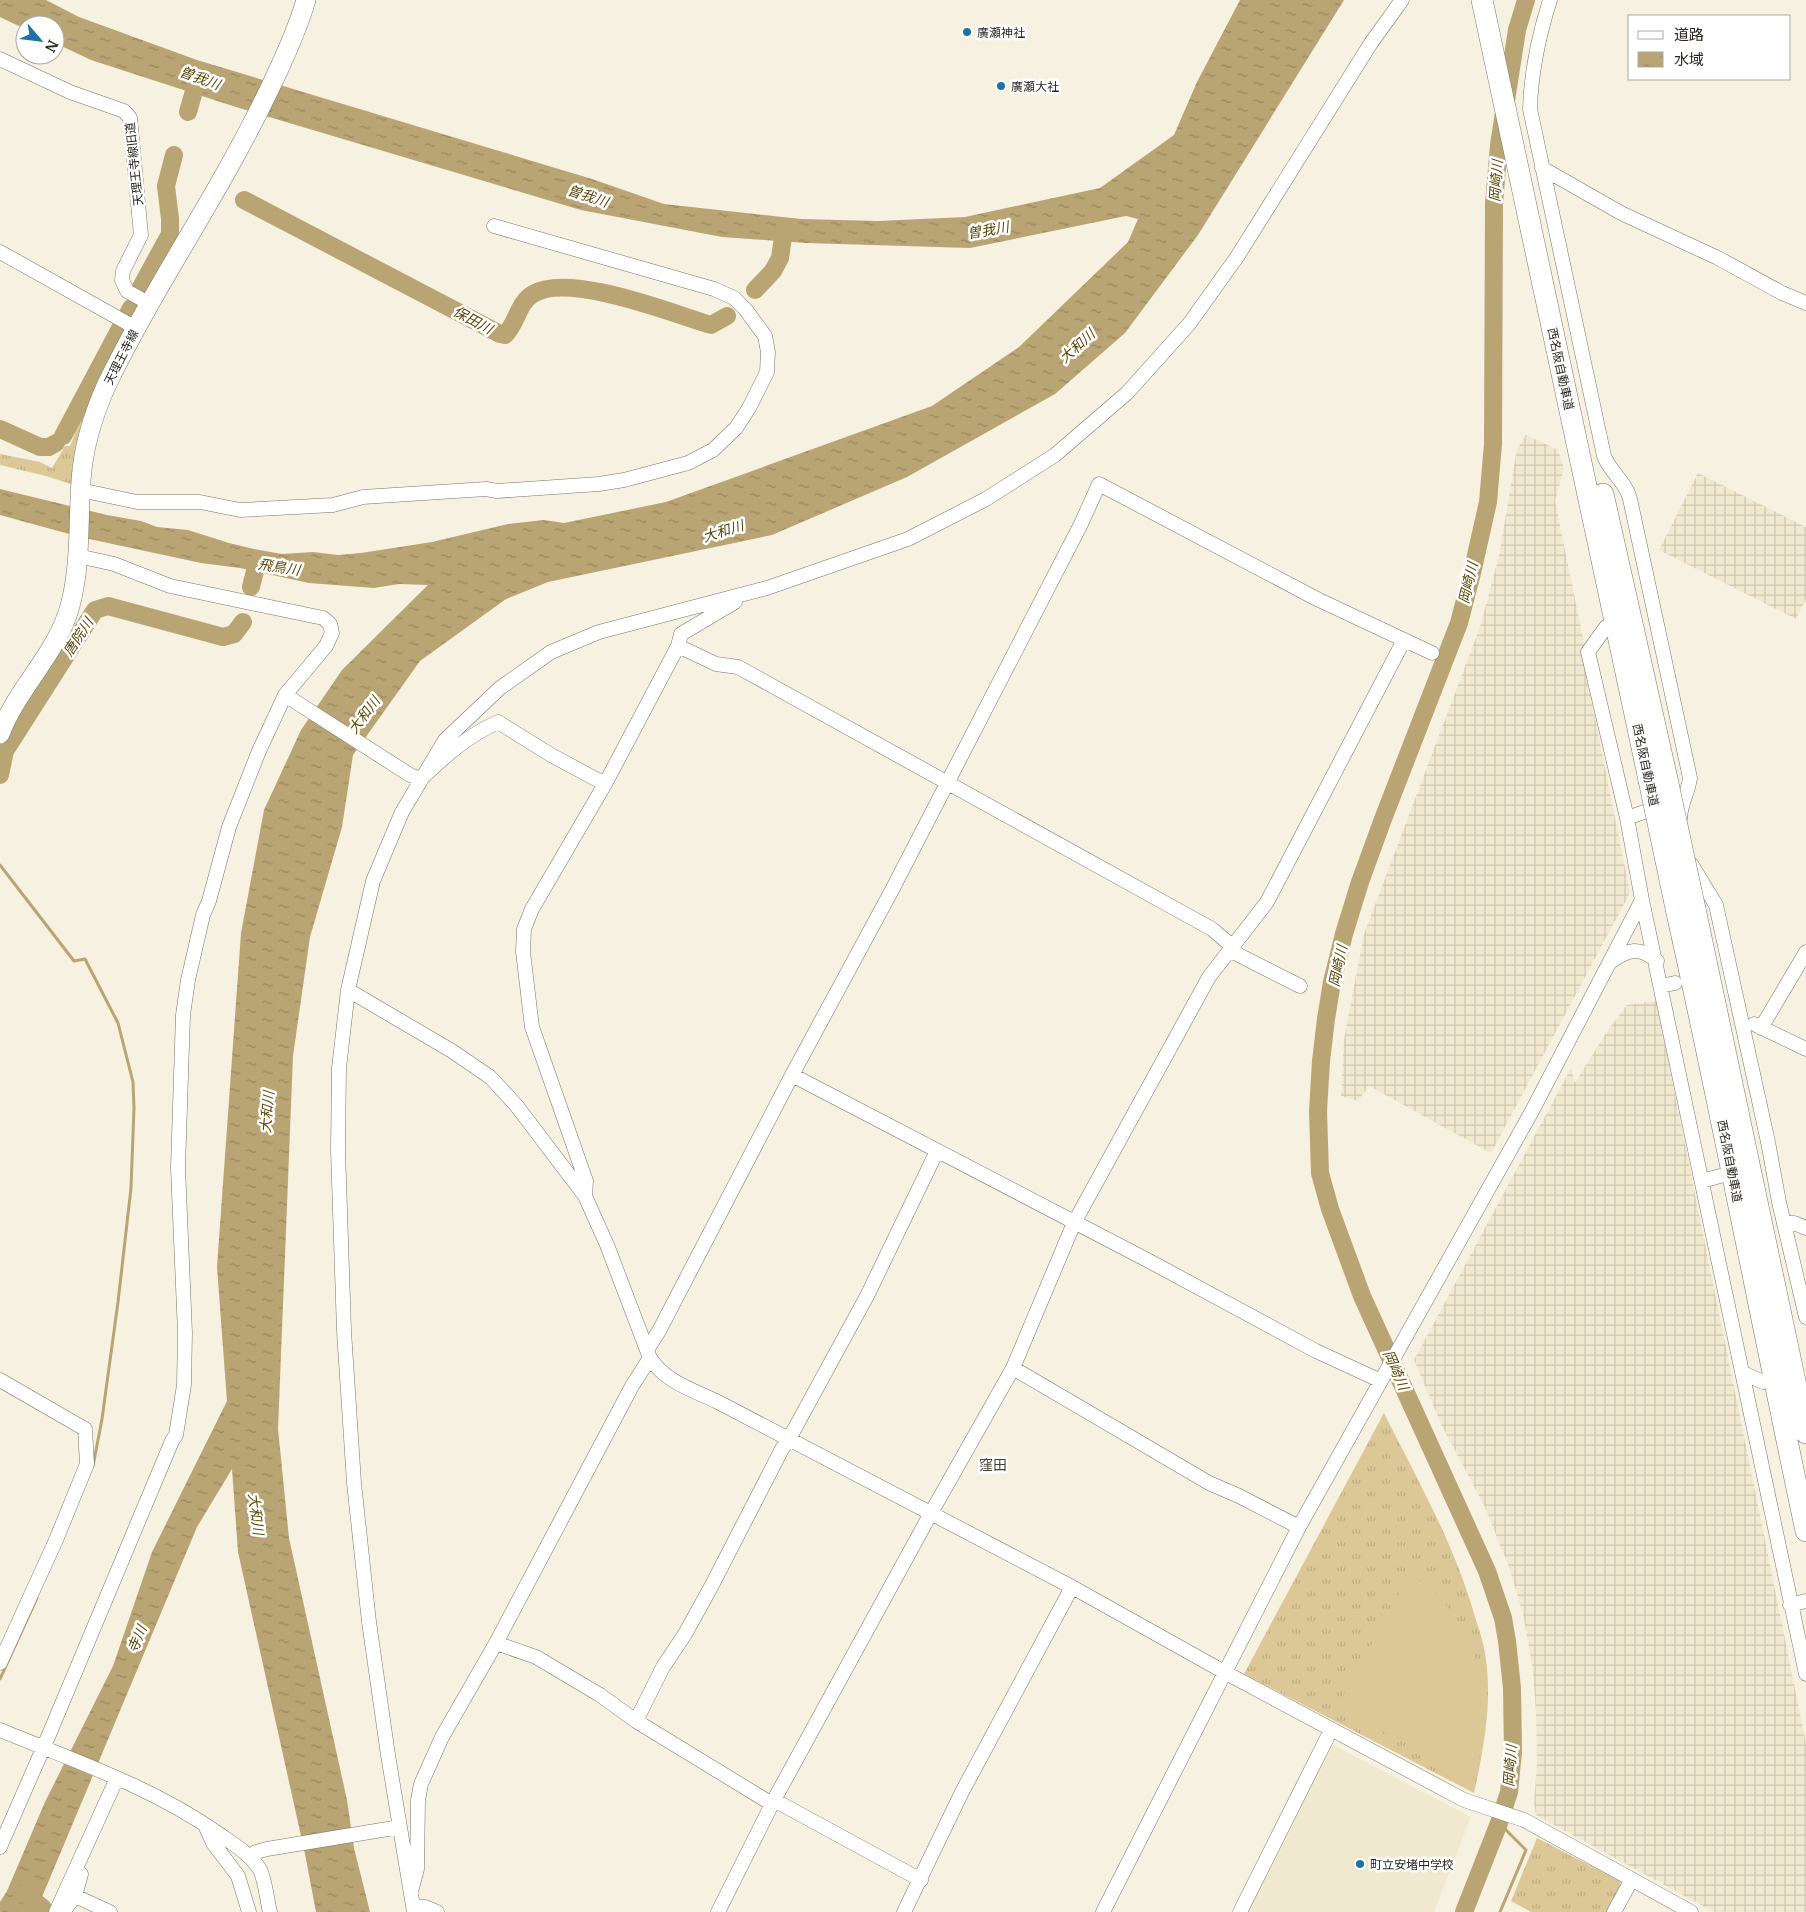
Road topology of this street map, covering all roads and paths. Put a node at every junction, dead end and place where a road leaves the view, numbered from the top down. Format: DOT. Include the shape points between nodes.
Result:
graph roads {
  1 [pos="306,0"];
  2 [pos="1402,0"];
  3 [pos="1482,0"];
  4 [pos="1496,0"];
  5 [pos="1550,0"];
  6 [pos="0,59"];
  7 [pos="1542,168"];
  8 [pos="494,226"];
  9 [pos="0,252"];
  10 [pos="1806,303"];
  11 [pos="150,304"];
  12 [pos="136,328"];
  13 [pos="81,491"];
  14 [pos="1598,509"];
  15 [pos="78,554"];
  16 [pos="1644,561"];
  17 [pos="1634,578"];
  18 [pos="767,588"];
  19 [pos="1606,627"];
  20 [pos="1404,640"];
  21 [pos="678,646"];
  22 [pos="1432,653"];
  23 [pos="285,695"];
  24 [pos="0,734"];
  25 [pos="416,777"];
  26 [pos="947,781"];
  27 [pos="605,784"];
  28 [pos="1685,797"];
  29 [pos="1627,818"];
  30 [pos="1642,900"];
  31 [pos="1686,911"];
  32 [pos="1231,948"];
  33 [pos="1806,952"];
  34 [pos="1610,962"];
  35 [pos="1656,962"];
  36 [pos="1300,986"];
  37 [pos="348,990"];
  38 [pos="1736,1012"];
  39 [pos="1761,1028"];
  40 [pos="1806,1049"];
  41 [pos="792,1075"];
  42 [pos="937,1151"];
  43 [pos="1720,1176"];
  44 [pos="1702,1181"];
  45 [pos="586,1196"];
  46 [pos="1074,1223"];
  47 [pos="1784,1223"];
  48 [pos="1806,1228"];
  49 [pos="1806,1317"];
  50 [pos="648,1354"];
  51 [pos="1013,1368"];
  52 [pos="1743,1373"];
  53 [pos="0,1380"];
  54 [pos="1381,1381"];
  55 [pos="1763,1382"];
  56 [pos="1806,1433"];
  57 [pos="789,1439"];
  58 [pos="931,1513"];
  59 [pos="1299,1527"];
  60 [pos="1806,1531"];
  61 [pos="1072,1587"];
  62 [pos="1806,1601"];
  63 [pos="1790,1605"];
  64 [pos="496,1643"];
  65 [pos="0,1663"];
  66 [pos="1226,1673"];
  67 [pos="1806,1674"];
  68 [pos="636,1721"];
  69 [pos="0,1730"];
  70 [pos="1331,1730"];
  71 [pos="45,1748"];
  72 [pos="116,1777"];
  73 [pos="773,1802"];
  74 [pos="204,1824"];
  75 [pos="396,1827"];
  76 [pos="0,1847"];
  77 [pos="85,1849"];
  78 [pos="250,1857"];
  79 [pos="1632,1879"];
  80 [pos="921,1880"];
  81 [pos="75,1896"];
  82 [pos="413,1904"];
  83 [pos="56,1912"];
  84 [pos="63,1912"];
  85 [pos="110,1912"];
  86 [pos="249,1912"];
  87 [pos="270,1912"];
  88 [pos="437,1912"];
  89 [pos="718,1912"];
  90 [pos="904,1912"];
  91 [pos="1103,1912"];
  92 [pos="1240,1912"];
  93 [pos="1614,1912"];
  94 [pos="1691,1912"];
  1 -- 11 [label="main road, 天理王寺線" via="286,52 240,146"];
  2 -- 18 [label="street" via="1375,37 1238,256 1189,324 1127,393 1055,455 986,499 908,539"];
  3 -- 14 [label="highway, 西名阪自動車道"];
  4 -- 14 [label="highway, 西名阪自動車道"];
  5 -- 7 [label="street" via="1539,37 1530,109"];
  6 -- 11 [label="street, 天理王寺線旧道" via="70,92 124,111 130,118 140,235 123,270 122,280 127,291"];
  7 -- 10 [label="street" via="1620,213"];
  7 -- 16 [label="street" via="1604,456 1628,490"];
  8 -- 13 [label="street" via="734,298 765,336 768,352 767,372 736,428 713,450 688,463 599,484 363,497 333,505 240,510 200,502 137,502"];
  9 -- 12 [label="street"];
  11 -- 12 [label="main road, 天理王寺線"];
  12 -- 13 [label="main road, 天理王寺線" via="95,412 84,451"];
  13 -- 15 [label="main road, 天理王寺線"];
  14 -- 31 [label="highway, 西名阪自動車道, bridge"];
  15 -- 23 [label="street" via="170,586 323,618 330,624 332,633 326,646"];
  15 -- 24 [label="main road, 天理王寺線" via="66,618"];
  16 -- 17 [label="street"];
  16 -- 28 [label="street" via="1690,778"];
  18 -- 21 [label="street" via="681,634"];
  18 -- 25 [label="street" via="599,632 550,652 500,688 444,740"];
  19 -- 29 [label="street" via="1588,652"];
  20 -- 22 [label="street"];
  20 -- 26 [label="street" via="1317,599 1099,484"];
  20 -- 32 [label="street" via="1267,902"];
  21 -- 26 [label="street" via="716,664 738,667"];
  21 -- 27 [label="street"];
  23 -- 25 [label="street"];
  23 -- 71 [label="street" via="229,827 188,980 183,1015 178,1168 184,1386 176,1435"];
  25 -- 27 [label="street" via="475,733 498,722"];
  25 -- 37 [label="street" via="373,881"];
  26 -- 32 [label="street" via="1212,929"];
  26 -- 41 [label="street"];
  27 -- 45 [label="street" via="532,909 524,929 523,952 532,1027 586,1181"];
  28 -- 29 [label="street"];
  28 -- 38 [label="street" via="1680,813 1687,847 1696,874 1716,906"];
  29 -- 30 [label="street"];
  30 -- 34 [label="street"];
  30 -- 35 [label="street"];
  31 -- 56 [label="highway, 西名阪自動車道"];
  31 -- 60 [label="highway, 西名阪自動車道" via="1715,1083"];
  32 -- 36 [label="street"];
  32 -- 46 [label="street" via="1209,977 1178,1030"];
  33 -- 39 [label="street"];
  34 -- 35 [label="street" via="1637,950 1648,953"];
  34 -- 54 [label="street" via="1526,1122"];
  35 -- 44 [label="street" via="1668,985"];
  37 -- 45 [label="street" via="490,1076"];
  37 -- 75 [label="street" via="339,1068 338,1150 344,1331 352,1464"];
  38 -- 39 [label="street"];
  38 -- 47 [label="street" via="1773,1203"];
  39 -- 40 [label="street"];
  41 -- 42 [label="street"];
  41 -- 50 [label="street"];
  42 -- 46 [label="street"];
  42 -- 57 [label="street" via="867,1296"];
  43 -- 44 [label="street"];
  44 -- 52 [label="street"];
  45 -- 50 [label="street"];
  46 -- 51 [label="street"];
  46 -- 54 [label="street" via="1316,1351"];
  47 -- 48 [label="street"];
  47 -- 49 [label="street"];
  50 -- 57 [label="street" via="657,1368 672,1380"];
  50 -- 64 [label="street"];
  51 -- 58 [label="street"];
  51 -- 59 [label="street" via="1209,1483"];
  52 -- 55 [label="street"];
  52 -- 63 [label="street"];
  53 -- 65 [label="street" via="85,1429 87,1463"];
  54 -- 59 [label="street"];
  57 -- 58 [label="street"];
  57 -- 68 [label="street"];
  58 -- 61 [label="street"];
  58 -- 73 [label="street"];
  59 -- 66 [label="street"];
  61 -- 66 [label="street"];
  61 -- 80 [label="street" via="962,1792"];
  62 -- 63 [label="street"];
  63 -- 67 [label="street"];
  64 -- 68 [label="street" via="536,1657 600,1694"];
  64 -- 82 [label="street" via="442,1737 421,1784"];
  66 -- 70 [label="street"];
  66 -- 91 [label="street"];
  68 -- 73 [label="street"];
  69 -- 71 [label="street"];
  70 -- 79 [label="street" via="1464,1800 1545,1831"];
  70 -- 92 [label="street"];
  71 -- 72 [label="street"];
  71 -- 76 [label="street"];
  72 -- 74 [label="street"];
  72 -- 77 [label="street"];
  73 -- 80 [label="street"];
  73 -- 89 [label="street"];
  74 -- 78 [label="street"];
  74 -- 86 [label="street" via="213,1843 238,1876"];
  75 -- 78 [label="street" via="267,1849"];
  75 -- 82 [label="street"];
  77 -- 81 [label="street" via="87,1857"];
  77 -- 83 [label="street"];
  78 -- 87 [label="street" via="261,1870"];
  79 -- 93 [label="street"];
  79 -- 94 [label="street"];
  80 -- 90 [label="street"];
  81 -- 84 [label="street"];
  81 -- 85 [label="street"];
  82 -- 88 [label="street"];
}
